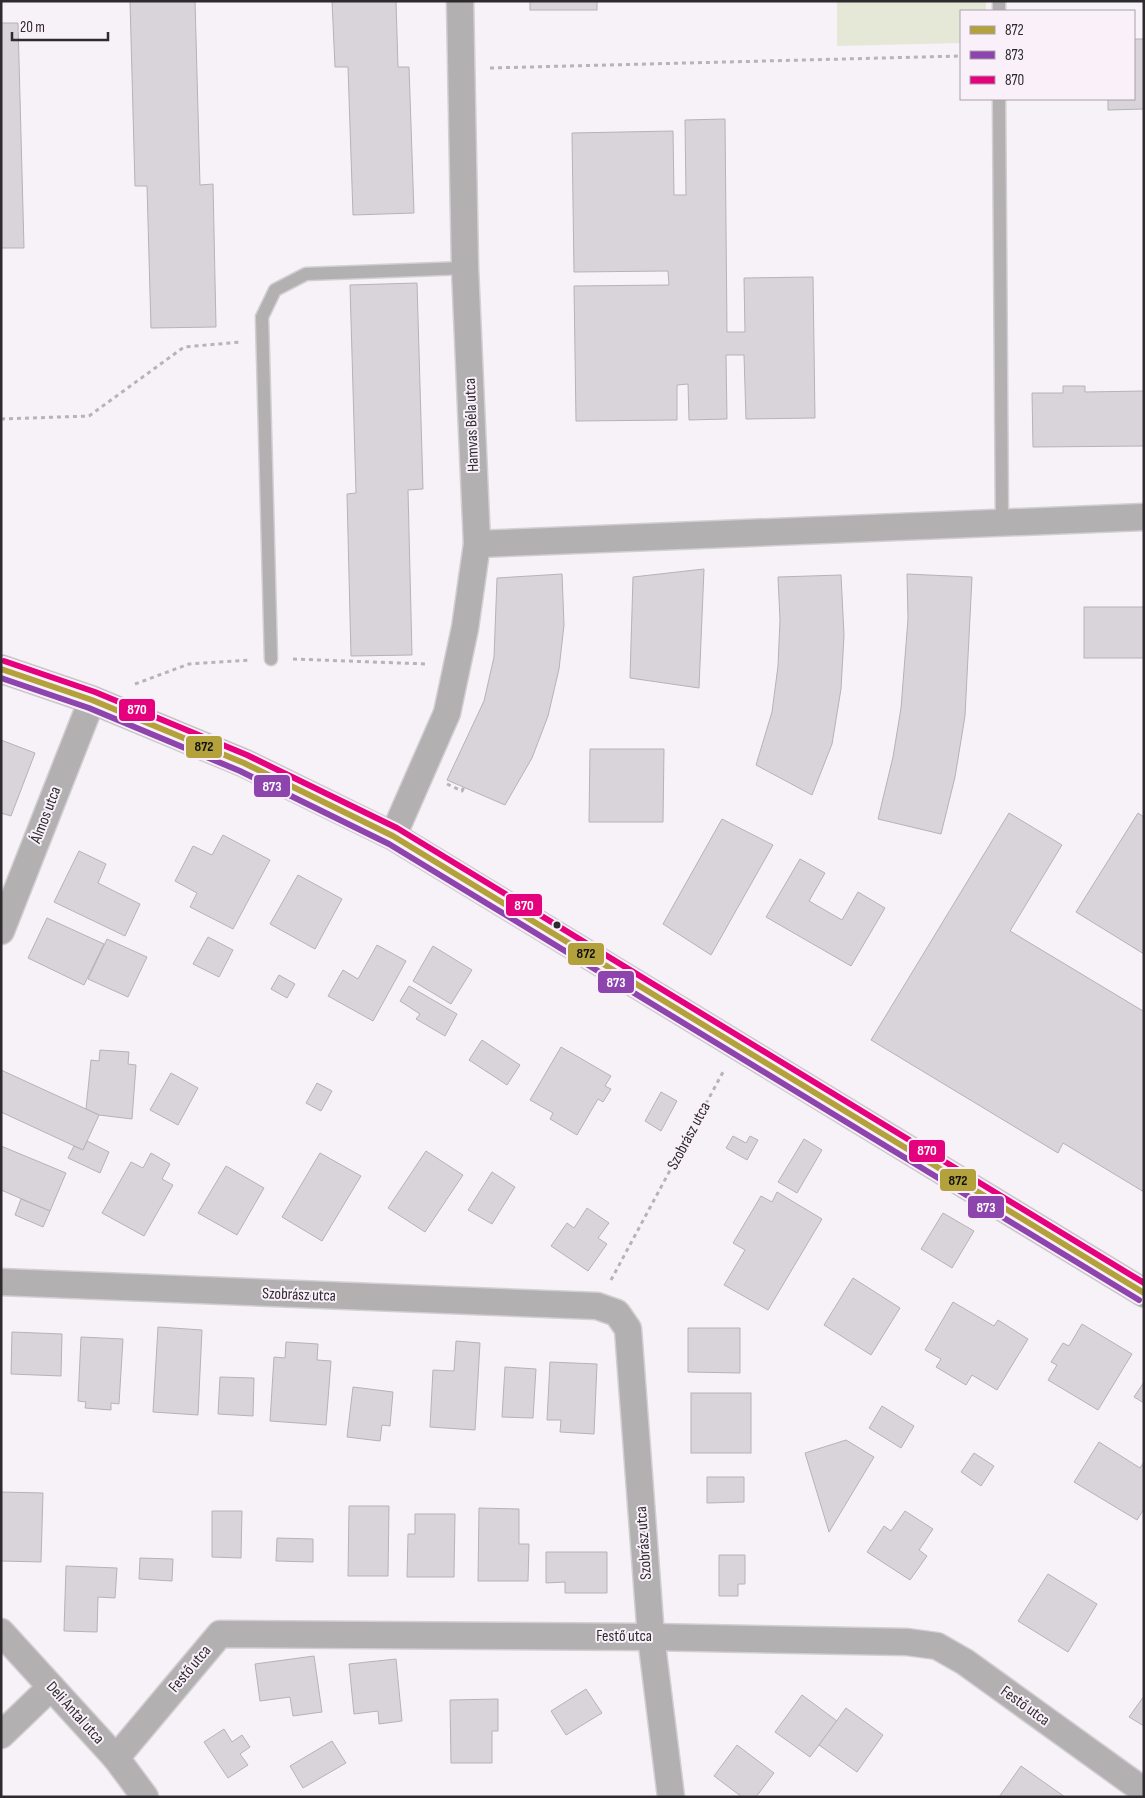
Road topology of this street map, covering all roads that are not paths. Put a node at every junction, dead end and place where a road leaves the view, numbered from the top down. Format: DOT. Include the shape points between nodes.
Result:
graph roads {
  1 [pos="460,1"];
  2 [pos="999,100"];
  3 [pos="465,268"];
  4 [pos="1144,517"];
  5 [pos="1002,522"];
  6 [pos="478,544"];
  7 [pos="271,659"];
  8 [pos="1,669"];
  9 [pos="92,700"];
  10 [pos="393,836"];
  11 [pos="1,931"];
  12 [pos="1,1282"];
  13 [pos="1144,1293"];
  14 [pos="1,1632"];
  15 [pos="651,1637"];
  16 [pos="52,1687"];
  17 [pos="1,1735"];
  18 [pos="116,1758"];
  19 [pos="1144,1790"];
  20 [pos="145,1797"];
  21 [pos="672,1797"];
  1 -- 3 [label="street, Hamvas Béla utca"];
  2 -- 5 [label="lane"];
  3 -- 6 [label="street, Hamvas Béla utca"];
  3 -- 7 [label="lane" via="306,274 275,290 262,317"];
  4 -- 5 [label="street"];
  5 -- 6 [label="street"];
  6 -- 10 [label="street, Hamvas Béla utca" via="447,713"];
  8 -- 9 [label="street"];
  9 -- 10 [label="street" via="244,763"];
  9 -- 11 [label="street, Álmos utca"];
  10 -- 13 [label="street"];
  12 -- 15 [label="street, Szobrász utca" via="597,1306 617,1313 628,1328"];
  14 -- 16 [label="street, Deli Antal utca"];
  15 -- 18 [label="street, Festő utca" via="220,1634"];
  15 -- 19 [label="street, Festő utca" via="907,1642 937,1646 965,1662"];
  15 -- 21 [label="street, Szobrász utca"];
  16 -- 17 [label="street"];
  16 -- 18 [label="street, Deli Antal utca"];
  18 -- 20 [label="street, Deli Antal utca"];
}
